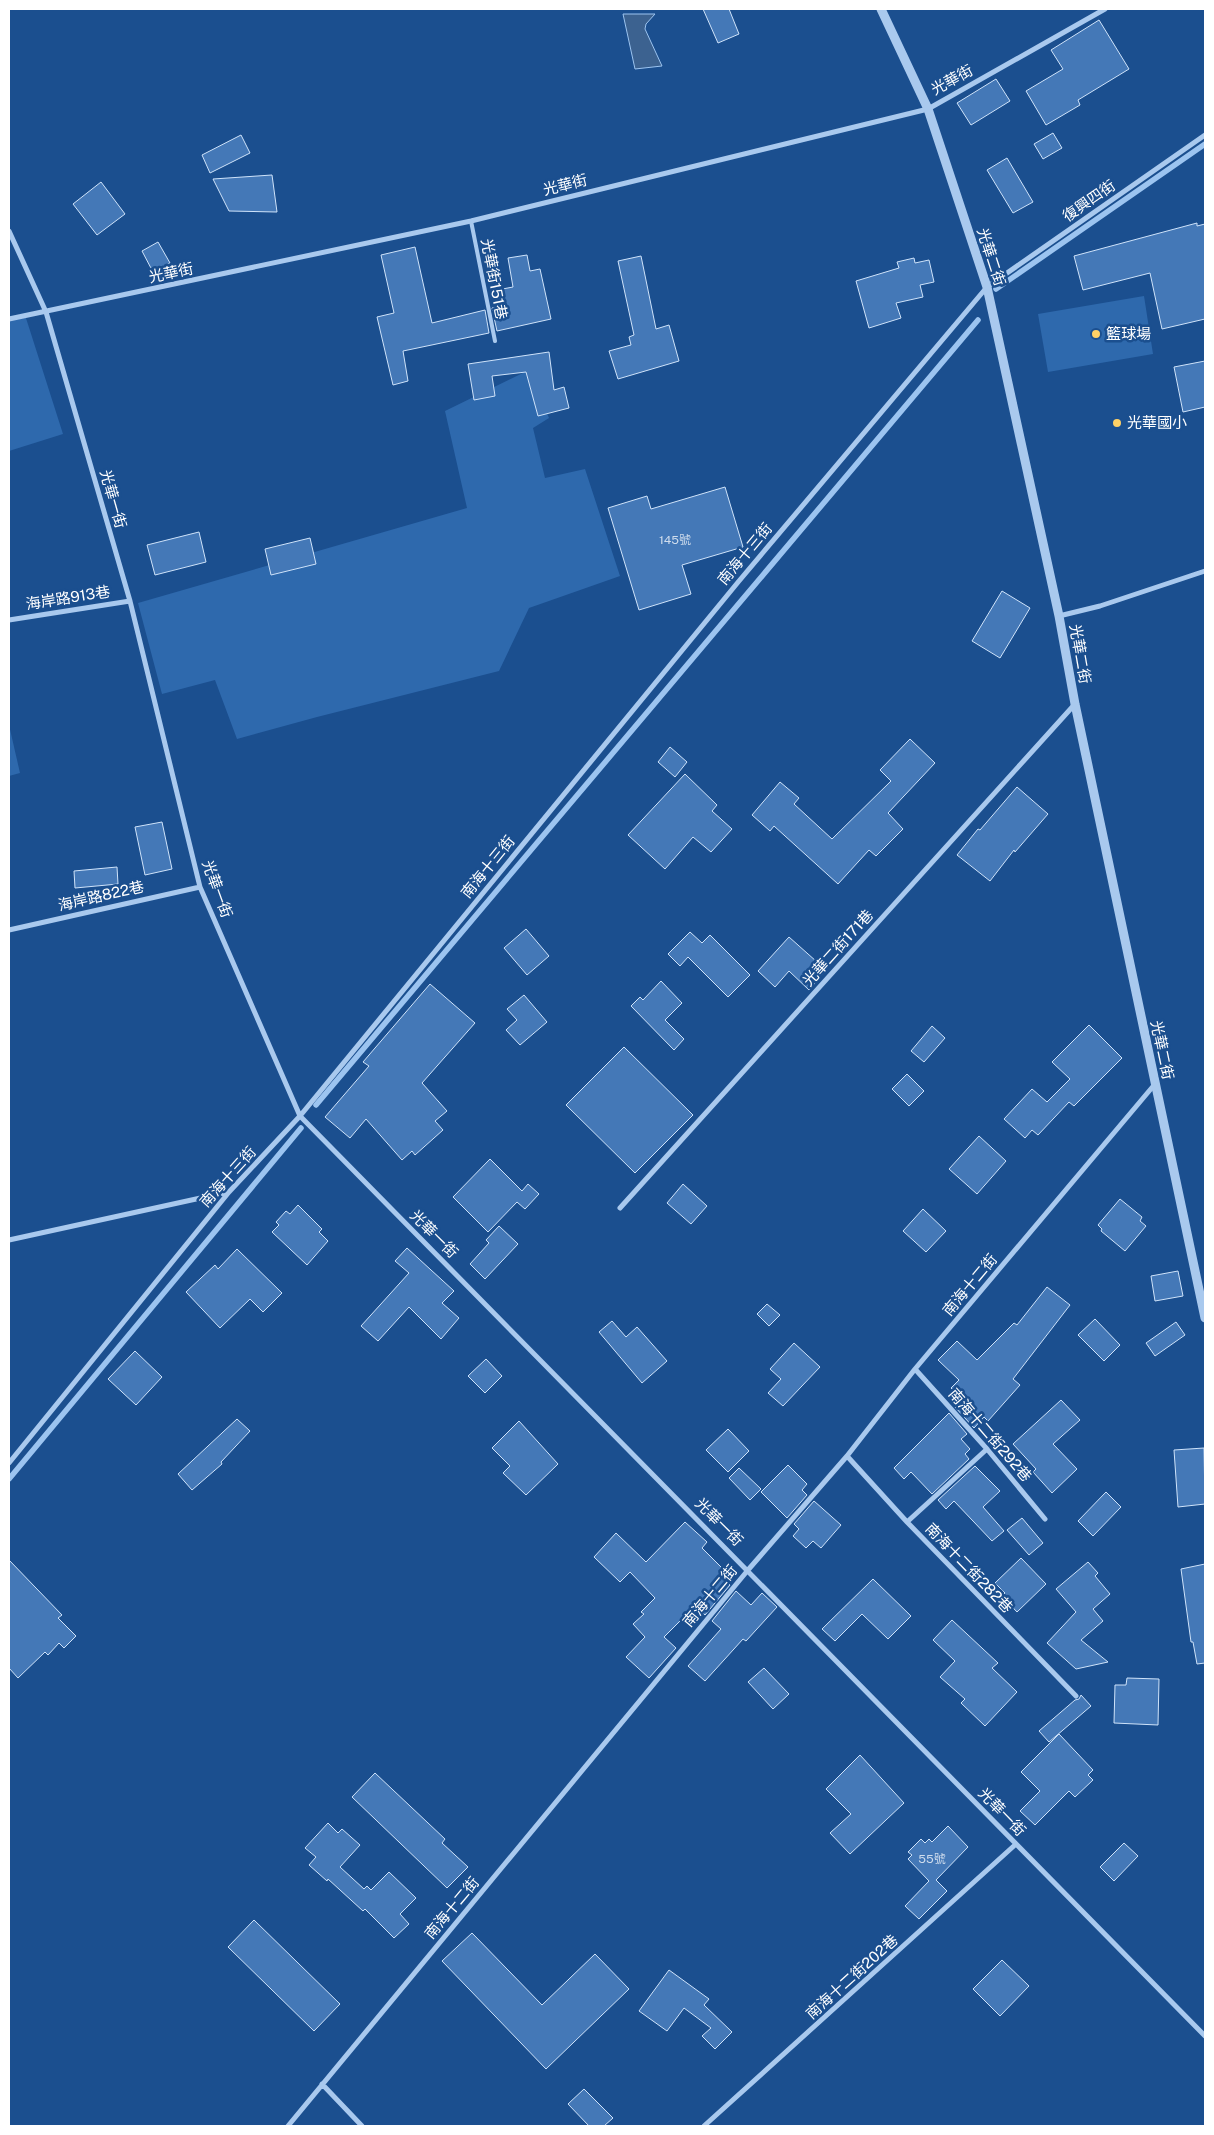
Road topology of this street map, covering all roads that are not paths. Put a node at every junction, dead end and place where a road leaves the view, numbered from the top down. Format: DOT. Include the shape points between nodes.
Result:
graph roads {
  1 [pos="881,9"];
  2 [pos="1104,9"];
  3 [pos="928,108"];
  4 [pos="1205,134"];
  5 [pos="471,221"];
  6 [pos="9,231"];
  7 [pos="987,287"];
  8 [pos="46,312"];
  9 [pos="9,319"];
  10 [pos="495,341"];
  11 [pos="1205,571"];
  12 [pos="130,601"];
  13 [pos="1059,616"];
  14 [pos="9,620"];
  15 [pos="1075,704"];
  16 [pos="200,887"];
  17 [pos="9,930"];
  18 [pos="1155,1084"];
  19 [pos="300,1116"];
  20 [pos="229,1192"];
  21 [pos="620,1208"];
  22 [pos="9,1240"];
  23 [pos="1205,1318"];
  24 [pos="915,1369"];
  25 [pos="987,1449"];
  26 [pos="847,1456"];
  27 [pos="9,1463"];
  28 [pos="1045,1519"];
  29 [pos="907,1522"];
  30 [pos="748,1570"];
  31 [pos="1076,1696"];
  32 [pos="1016,1844"];
  33 [pos="1205,2036"];
  34 [pos="322,2084"];
  35 [pos="288,2126"];
  36 [pos="362,2126"];
  37 [pos="704,2126"];
  1 -- 3 [label="street, 光華二街"];
  2 -- 3 [label="street, 光華街"];
  3 -- 5 [label="street, 光華街"];
  3 -- 7 [label="street, 光華二街"];
  4 -- 7 [label="street, 復興四街"];
  5 -- 8 [label="street, 光華街"];
  5 -- 10 [label="lane, 光華街151巷"];
  6 -- 8 [label="street, 光華一街"];
  7 -- 13 [label="street, 光華二街"];
  7 -- 19 [label="street, 南海十三街" via="734,586"];
  8 -- 9 [label="street, 光華街"];
  8 -- 12 [label="street, 光華一街"];
  11 -- 13 [label="street" via="1100,606"];
  12 -- 14 [label="street, 海岸路913巷"];
  12 -- 16 [label="street, 光華一街"];
  13 -- 15 [label="street, 光華二街"];
  15 -- 18 [label="street, 光華二街"];
  15 -- 21 [label="street, 光華二街171巷"];
  16 -- 17 [label="street, 海岸路822巷"];
  16 -- 19 [label="street, 光華一街"];
  18 -- 23 [label="street, 光華二街"];
  18 -- 24 [label="street, 南海十二街"];
  19 -- 20 [label="street, 南海十三街"];
  19 -- 30 [label="street, 光華一街"];
  20 -- 22 [label="street"];
  20 -- 27 [label="street, 南海十三街"];
  24 -- 25 [label="street, 南海十二街292巷"];
  24 -- 26 [label="street, 南海十二街"];
  25 -- 28 [label="street, 南海十二街292巷"];
  25 -- 29 [label="street"];
  26 -- 29 [label="street, 南海十二街282巷"];
  26 -- 30 [label="street, 南海十二街"];
  29 -- 31 [label="street, 南海十二街282巷"];
  30 -- 32 [label="street, 光華一街"];
  30 -- 34 [label="street, 南海十二街"];
  32 -- 33 [label="street, 光華一街"];
  32 -- 37 [label="street, 南海十二街202巷"];
  34 -- 35 [label="street, 南海十二街"];
  34 -- 36 [label="street"];
}
